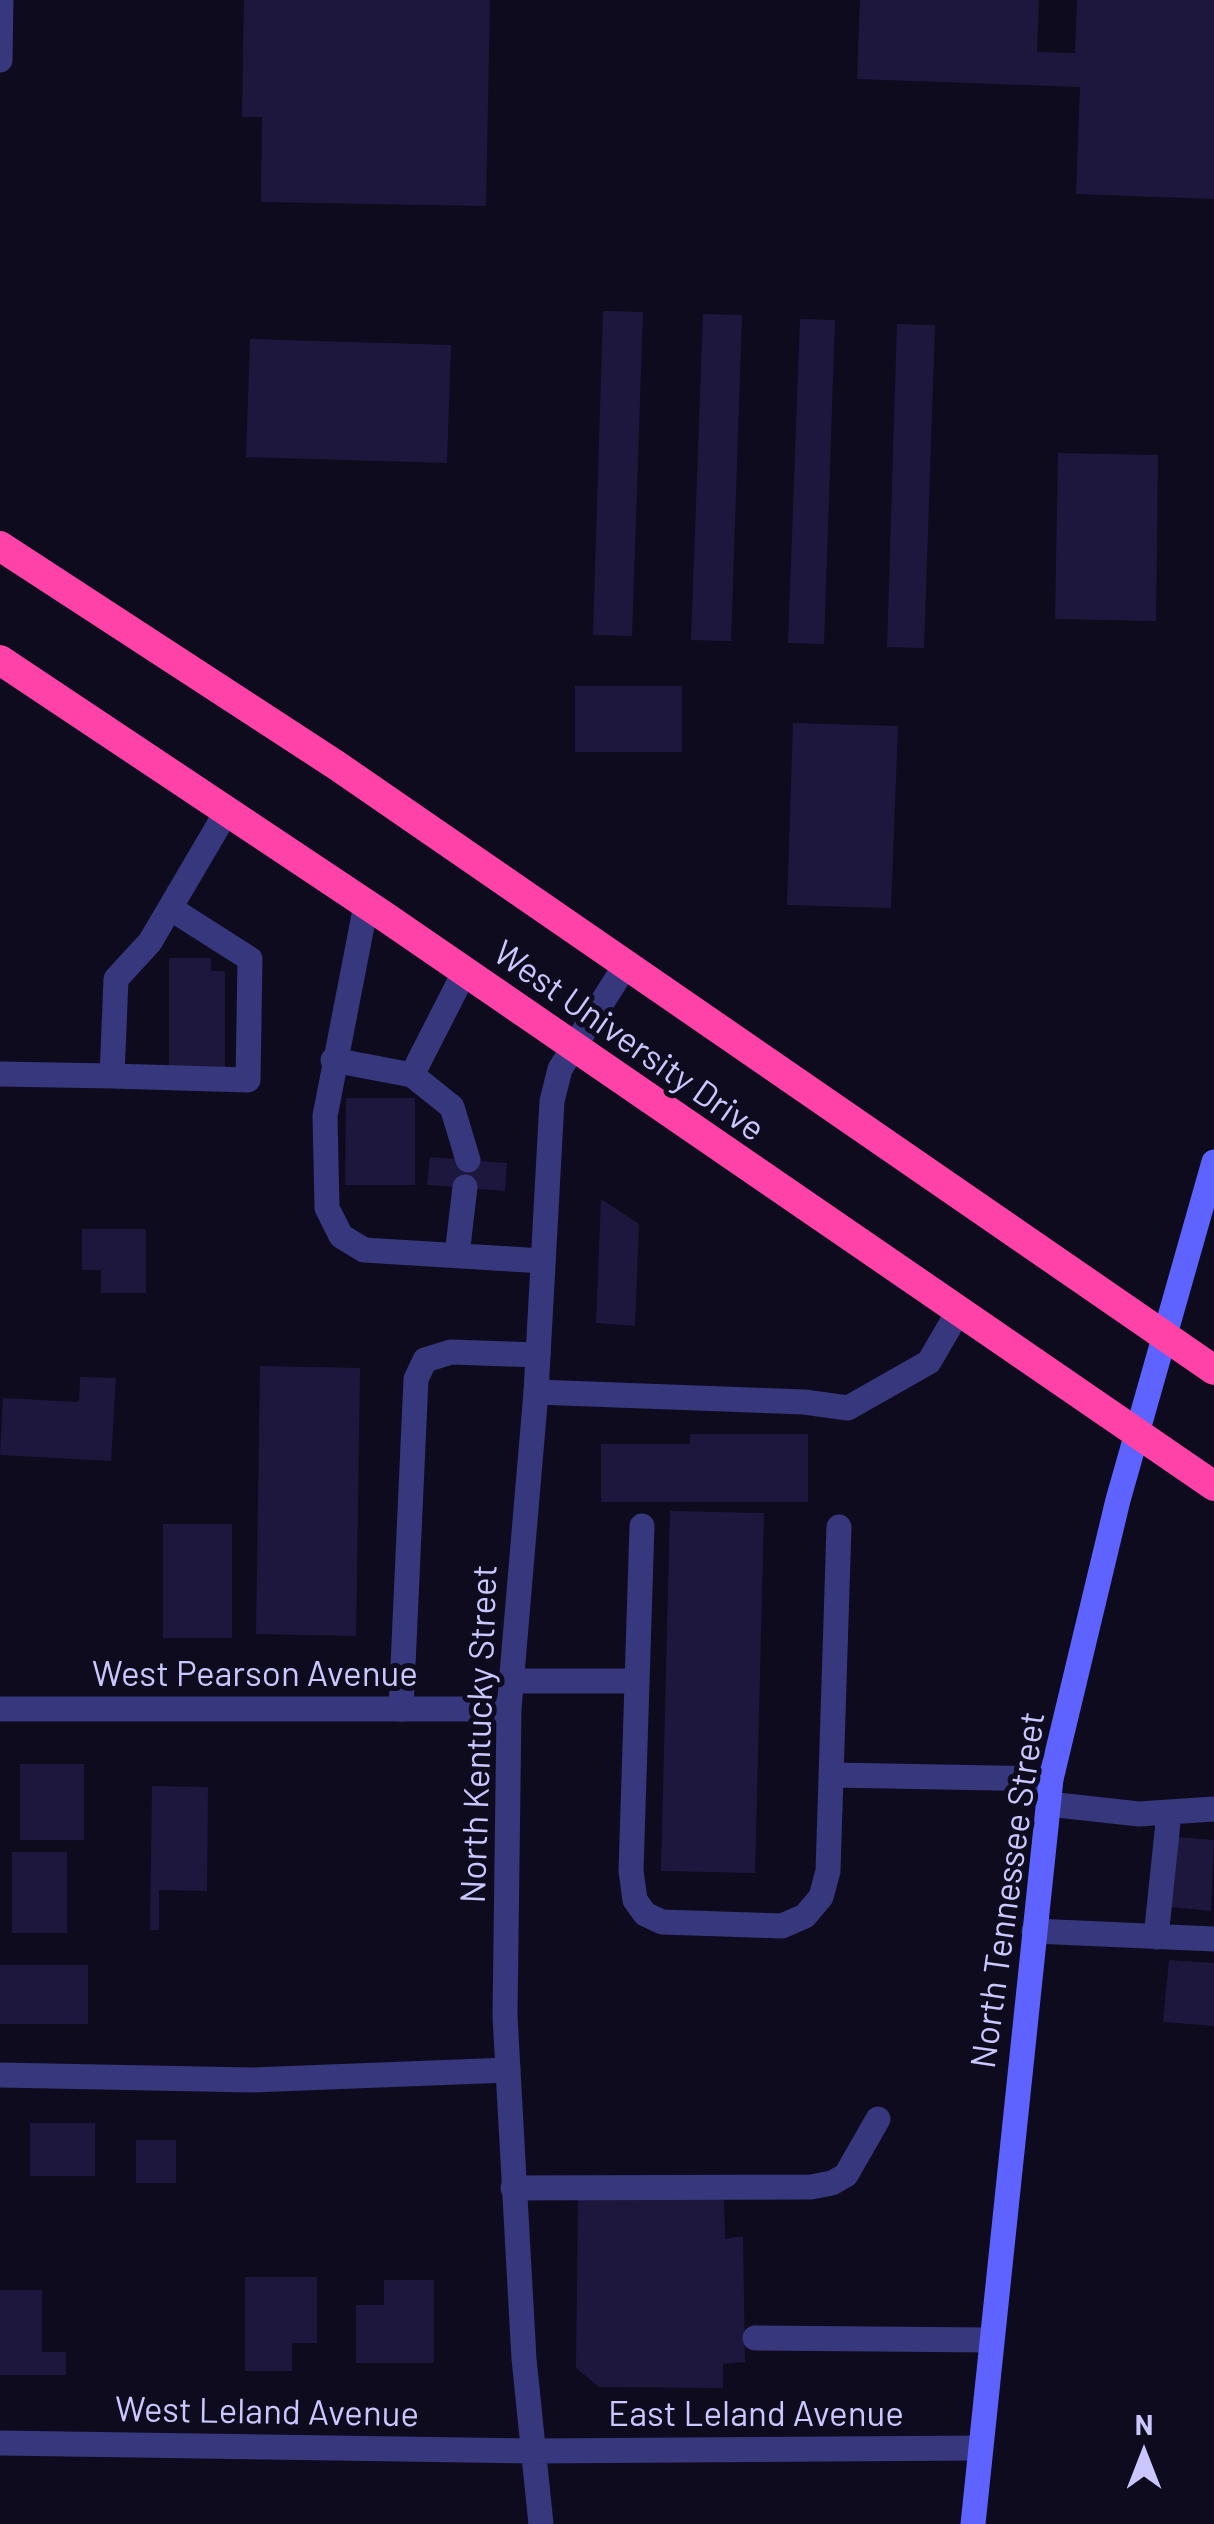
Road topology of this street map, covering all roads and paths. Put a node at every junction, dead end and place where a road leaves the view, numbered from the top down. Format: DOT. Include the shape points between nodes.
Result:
graph roads {
  1 [pos="2,0"];
  2 [pos="0,60"];
  3 [pos="0,546"];
  4 [pos="0,660"];
  5 [pos="226,810"];
  6 [pos="366,904"];
  7 [pos="170,908"];
  8 [pos="624,966"];
  9 [pos="464,972"];
  10 [pos="572,1048"];
  11 [pos="333,1060"];
  12 [pos="0,1074"];
  13 [pos="412,1075"];
  14 [pos="112,1076"];
  15 [pos="468,1160"];
  16 [pos="1214,1162"];
  17 [pos="465,1188"];
  18 [pos="457,1255"];
  19 [pos="543,1260"];
  20 [pos="958,1312"];
  21 [pos="1165,1334"];
  22 [pos="538,1355"];
  23 [pos="1214,1370"];
  24 [pos="536,1392"];
  25 [pos="1138,1432"];
  26 [pos="1214,1486"];
  27 [pos="642,1526"];
  28 [pos="839,1527"];
  29 [pos="511,1681"];
  30 [pos="636,1681"];
  31 [pos="0,1709"];
  32 [pos="400,1709"];
  33 [pos="509,1709"];
  34 [pos="832,1775"];
  35 [pos="1050,1791"];
  36 [pos="1214,1808"];
  37 [pos="1169,1813"];
  38 [pos="1034,1932"];
  39 [pos="1156,1937"];
  40 [pos="1214,1939"];
  41 [pos="508,2070"];
  42 [pos="0,2075"];
  43 [pos="878,2119"];
  44 [pos="513,2188"];
  45 [pos="755,2338"];
  46 [pos="990,2340"];
  47 [pos="0,2443"];
  48 [pos="979,2448"];
  49 [pos="533,2451"];
  50 [pos="541,2524"];
  51 [pos="972,2524"];
  1 -- 2 [label="street"];
  3 -- 8 [label="highway, West University Drive" via="336,765"];
  4 -- 5 [label="highway, West University Drive"];
  5 -- 6 [label="highway, West University Drive"];
  5 -- 7 [label="street"];
  6 -- 9 [label="highway, West University Drive"];
  6 -- 11 [label="street"];
  7 -- 14 [label="street" via="116,979"];
  7 -- 14 [label="street" via="250,959 248,1080"];
  8 -- 10 [label="street, North Kentucky Street"];
  8 -- 21 [label="highway, West University Drive"];
  9 -- 10 [label="highway, West University Drive"];
  9 -- 13 [label="street"];
  10 -- 19 [label="street, North Kentucky Street" via="552,1101"];
  10 -- 20 [label="highway, West University Drive"];
  11 -- 13 [label="street"];
  11 -- 18 [label="street" via="325,1116 327,1208 341,1236 364,1250"];
  12 -- 14 [label="street"];
  13 -- 15 [label="street" via="452,1107"];
  16 -- 21 [label="street, North Tennessee Street"];
  17 -- 18 [label="street"];
  18 -- 19 [label="street"];
  19 -- 22 [label="street, North Kentucky Street"];
  20 -- 24 [label="street" via="929,1362 848,1408"];
  20 -- 25 [label="highway, West University Drive"];
  21 -- 23 [label="highway, West University Drive"];
  21 -- 25 [label="street, North Tennessee Street"];
  22 -- 24 [label="street, North Kentucky Street"];
  22 -- 32 [label="street" via="450,1352 425,1360 416,1379"];
  24 -- 29 [label="street, North Kentucky Street"];
  25 -- 26 [label="highway, West University Drive"];
  25 -- 35 [label="street, North Tennessee Street"];
  27 -- 30 [label="street"];
  28 -- 34 [label="street"];
  29 -- 30 [label="street"];
  29 -- 33 [label="street, North Kentucky Street"];
  30 -- 34 [label="street" via="631,1871 635,1900 662,1922 782,1926 805,1916 821,1897 828,1871"];
  31 -- 32 [label="street, West Pearson Avenue"];
  32 -- 33 [label="street, West Pearson Avenue"];
  33 -- 41 [label="street, North Kentucky Street"];
  34 -- 35 [label="street"];
  35 -- 37 [label="street" via="1139,1814"];
  35 -- 38 [label="street, North Tennessee Street"];
  36 -- 37 [label="street"];
  37 -- 39 [label="street"];
  38 -- 39 [label="street"];
  38 -- 46 [label="street, North Tennessee Street"];
  39 -- 40 [label="street"];
  41 -- 42 [label="street" via="252,2080"];
  41 -- 44 [label="street, North Kentucky Street"];
  43 -- 44 [label="street" via="846,2175 832,2183"];
  44 -- 49 [label="street, North Kentucky Street"];
  45 -- 46 [label="street"];
  46 -- 48 [label="street, North Tennessee Street"];
  47 -- 49 [label="street, West Leland Avenue"];
  48 -- 49 [label="street, East Leland Avenue"];
  48 -- 51 [label="street, North Tennessee Street"];
  49 -- 50 [label="street, North Kentucky Street"];
}
